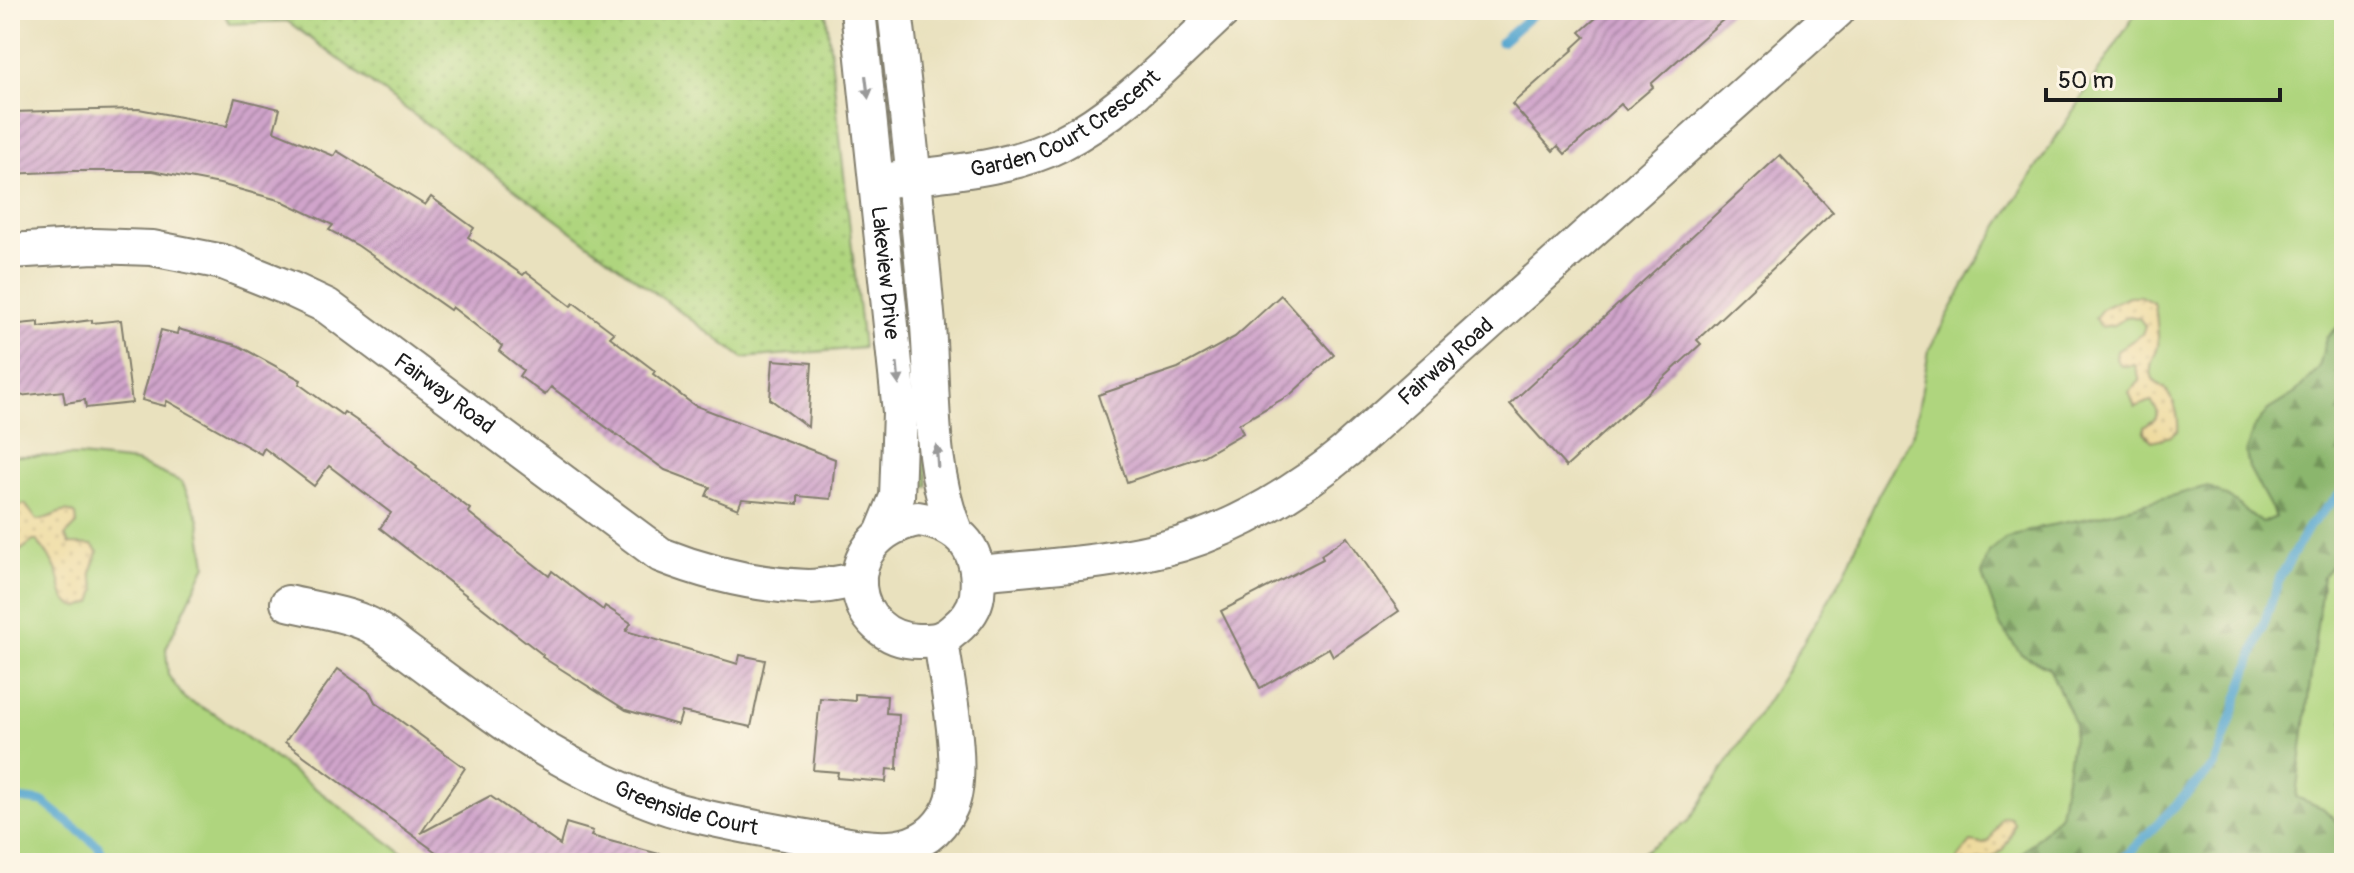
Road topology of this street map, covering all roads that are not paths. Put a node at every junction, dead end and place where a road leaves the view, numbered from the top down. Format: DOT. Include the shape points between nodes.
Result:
graph roads {
  1 [pos="858,10"];
  2 [pos="895,10"];
  3 [pos="1224,10"];
  4 [pos="1838,10"];
  5 [pos="912,177"];
  6 [pos="878,181"];
  7 [pos="10,251"];
  8 [pos="883,531"];
  9 [pos="955,531"];
  10 [pos="980,573"];
  11 [pos="858,580"];
  12 [pos="288,603"];
  13 [pos="941,640"];
  1 -- 6 [label="street, Lakeview Drive, one-way"];
  2 -- 5 [label="street, Lakeview Drive"];
  3 -- 5 [label="street, Garden Court Crescent" via="1103,119 1056,146 1015,160"];
  4 -- 10 [label="street, Fairway Road" via="1346,451 1291,491 1221,529 1179,544"];
  5 -- 6 [label="street, Garden Court Crescent"];
  9 -- 5 [label="street, Lakeview Drive, one-way" via="938,475"];
  6 -- 8 [label="street, Lakeview Drive, one-way" via="900,412 897,497"];
  7 -- 11 [label="street, Fairway Road" via="152,248 249,272 327,306 661,555 747,581 811,587"];
  8 -- 9 [label="street" via="918,519"];
  8 -- 11 [label="street" via="861,561"];
  9 -- 10 [label="street" via="969,545"];
  10 -- 13 [label="street" via="976,602 967,619"];
  11 -- 13 [label="street" via="868,615 881,628 897,638"];
  12 -- 13 [label="street, Greenside Court" via="369,625 515,730 616,785 676,810 865,848 896,849 919,841 951,806 955,752"];
}
